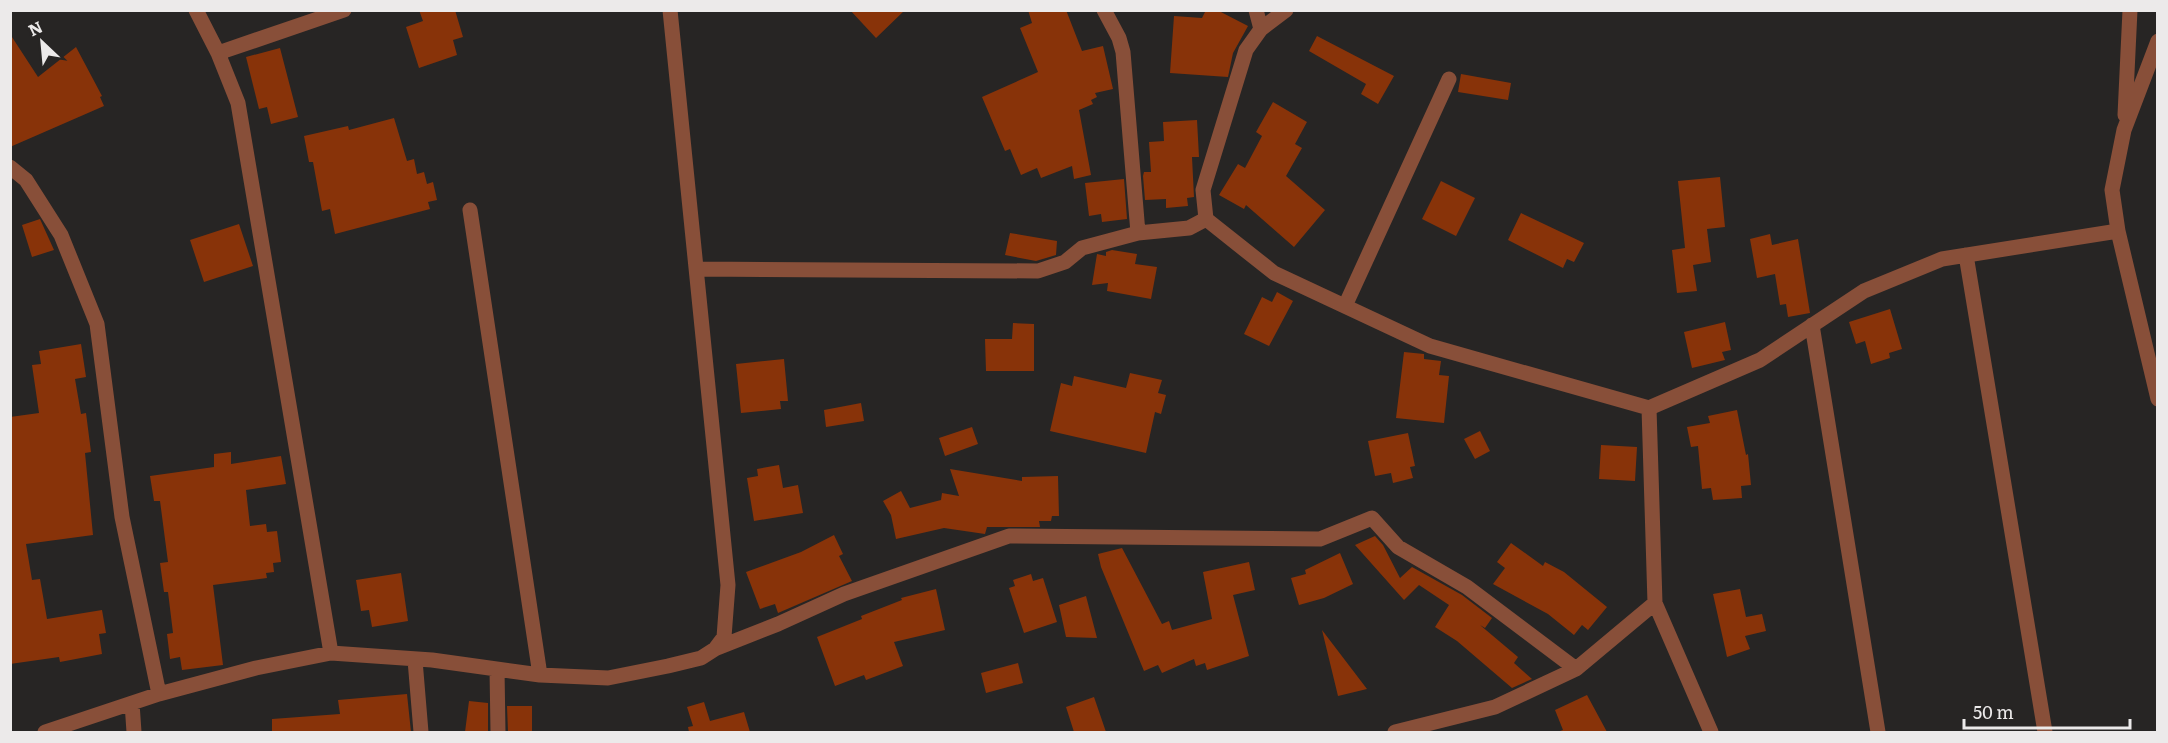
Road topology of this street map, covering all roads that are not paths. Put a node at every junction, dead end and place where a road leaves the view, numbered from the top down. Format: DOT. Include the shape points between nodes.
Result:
graph roads {
  1 [pos="196,10"];
  2 [pos="344,10"];
  3 [pos="670,10"];
  4 [pos="1104,10"];
  5 [pos="1256,10"];
  6 [pos="1286,10"];
  7 [pos="2130,10"];
  8 [pos="1261,29"];
  9 [pos="2157,41"];
  10 [pos="218,53"];
  11 [pos="1449,79"];
  12 [pos="2124,130"];
  13 [pos="10,167"];
  14 [pos="470,210"];
  15 [pos="1206,219"];
  16 [pos="2118,231"];
  17 [pos="1138,233"];
  18 [pos="1966,255"];
  19 [pos="698,270"];
  20 [pos="1345,306"];
  21 [pos="1812,325"];
  22 [pos="2157,399"];
  23 [pos="1649,408"];
  24 [pos="1655,603"];
  25 [pos="715,649"];
  26 [pos="331,653"];
  27 [pos="415,660"];
  28 [pos="496,669"];
  29 [pos="1576,669"];
  30 [pos="540,675"];
  31 [pos="159,694"];
  32 [pos="132,703"];
  33 [pos="45,732"];
  34 [pos="134,732"];
  35 [pos="421,732"];
  36 [pos="498,732"];
  37 [pos="1395,732"];
  38 [pos="1711,732"];
  39 [pos="1878,732"];
  40 [pos="2045,732"];
  1 -- 10 [label="street"];
  2 -- 10 [label="street"];
  3 -- 19 [label="street"];
  4 -- 17 [label="street" via="1123,52"];
  5 -- 8 [label="street"];
  6 -- 8 [label="street"];
  7 -- 12 [label="street"];
  8 -- 15 [label="street" via="1246,50 1203,190"];
  9 -- 12 [label="street"];
  10 -- 26 [label="street" via="238,103"];
  11 -- 20 [label="street"];
  12 -- 16 [label="street" via="2112,190"];
  13 -- 31 [label="street" via="26,180 61,235 97,324 122,517"];
  14 -- 30 [label="street"];
  15 -- 17 [label="street" via="1189,228"];
  15 -- 20 [label="street" via="1275,273"];
  16 -- 18 [label="street"];
  16 -- 22 [label="street"];
  17 -- 19 [label="street" via="1082,248 1065,262 1038,271"];
  18 -- 21 [label="street" via="1942,259 1864,291"];
  18 -- 40 [label="street"];
  19 -- 25 [label="street" via="729,585 724,637"];
  20 -- 23 [label="street" via="1430,346"];
  21 -- 23 [label="street" via="1760,360"];
  21 -- 39 [label="street"];
  23 -- 24 [label="street"];
  24 -- 29 [label="street"];
  24 -- 38 [label="street"];
  25 -- 29 [label="street" via="844,594 1010,536 1320,538 1372,518 1398,547 1467,587"];
  25 -- 30 [label="street" via="701,657 608,678"];
  26 -- 27 [label="street"];
  26 -- 31 [label="street"];
  27 -- 28 [label="street"];
  27 -- 35 [label="street"];
  28 -- 30 [label="street"];
  28 -- 36 [label="street"];
  29 -- 37 [label="street" via="1495,707"];
  31 -- 32 [label="street"];
  32 -- 33 [label="street"];
  32 -- 34 [label="street"];
}
